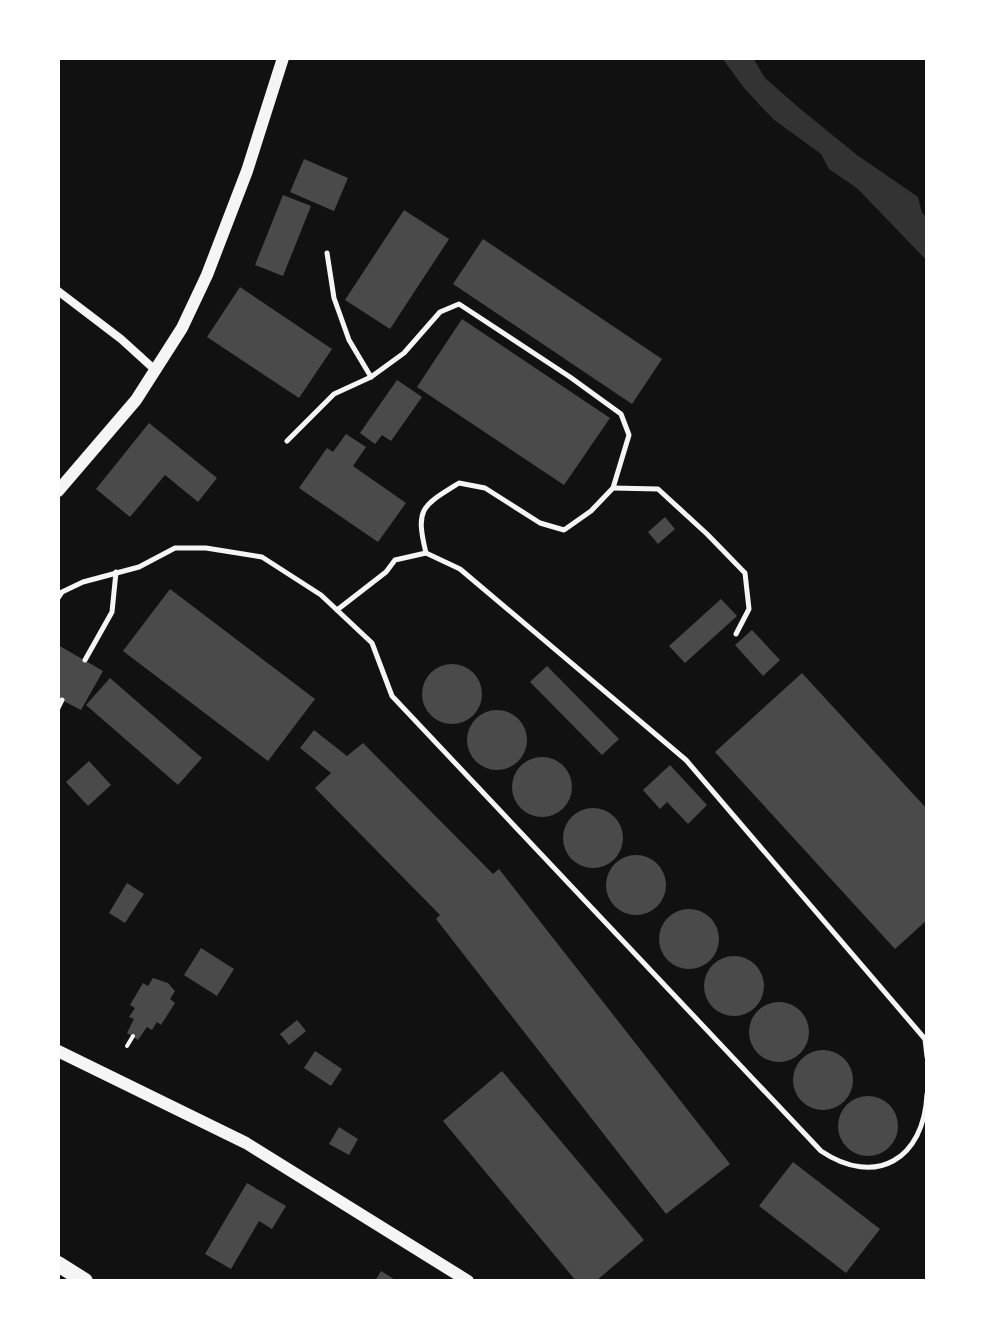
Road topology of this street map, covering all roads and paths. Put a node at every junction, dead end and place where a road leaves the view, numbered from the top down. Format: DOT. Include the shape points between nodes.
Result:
graph roads {
  1 [pos="283,58"];
  2 [pos="327,253"];
  3 [pos="58,291"];
  4 [pos="154,369"];
  5 [pos="371,377"];
  6 [pos="287,441"];
  7 [pos="613,488"];
  8 [pos="58,491"];
  9 [pos="426,553"];
  10 [pos="116,572"];
  11 [pos="58,598"];
  12 [pos="337,610"];
  13 [pos="736,634"];
  14 [pos="85,660"];
  15 [pos="62,700"];
  16 [pos="58,708"];
  17 [pos="133,1036"];
  18 [pos="127,1046"];
  19 [pos="58,1051"];
  20 [pos="927,1057"];
  21 [pos="927,1094"];
  22 [pos="58,1264"];
  23 [pos="85,1281"];
  24 [pos="468,1281"];
  1 -- 4 [label="street" via="207,275 182,328"];
  2 -- 5 [label="lane" via="334,298 349,340"];
  3 -- 4 [label="street"];
  4 -- 8 [label="street" via="128,410"];
  5 -- 6 [label="lane" via="334,394"];
  5 -- 7 [label="lane" via="404,353 440,312 459,304 621,414 629,435"];
  7 -- 9 [label="lane" via="564,530 540,523 485,488 459,483 429,502 419,524"];
  7 -- 13 [label="lane" via="658,489 745,573 749,609"];
  9 -- 12 [label="lane" via="395,560"];
  9 -- 20 [label="lane" via="460,569 686,760 925,1039"];
  10 -- 11 [label="lane" via="83,582"];
  10 -- 12 [label="lane" via="139,567 175,548 262,557"];
  10 -- 14 [label="lane" via="112,612"];
  12 -- 21 [label="lane" via="372,643 392,696 821,1151 856,1168 892,1164 915,1141"];
  15 -- 16 [label="lane"];
  17 -- 18 [label="path"];
  19 -- 24 [label="street" via="246,1143"];
  22 -- 23 [label="main road"];
}
